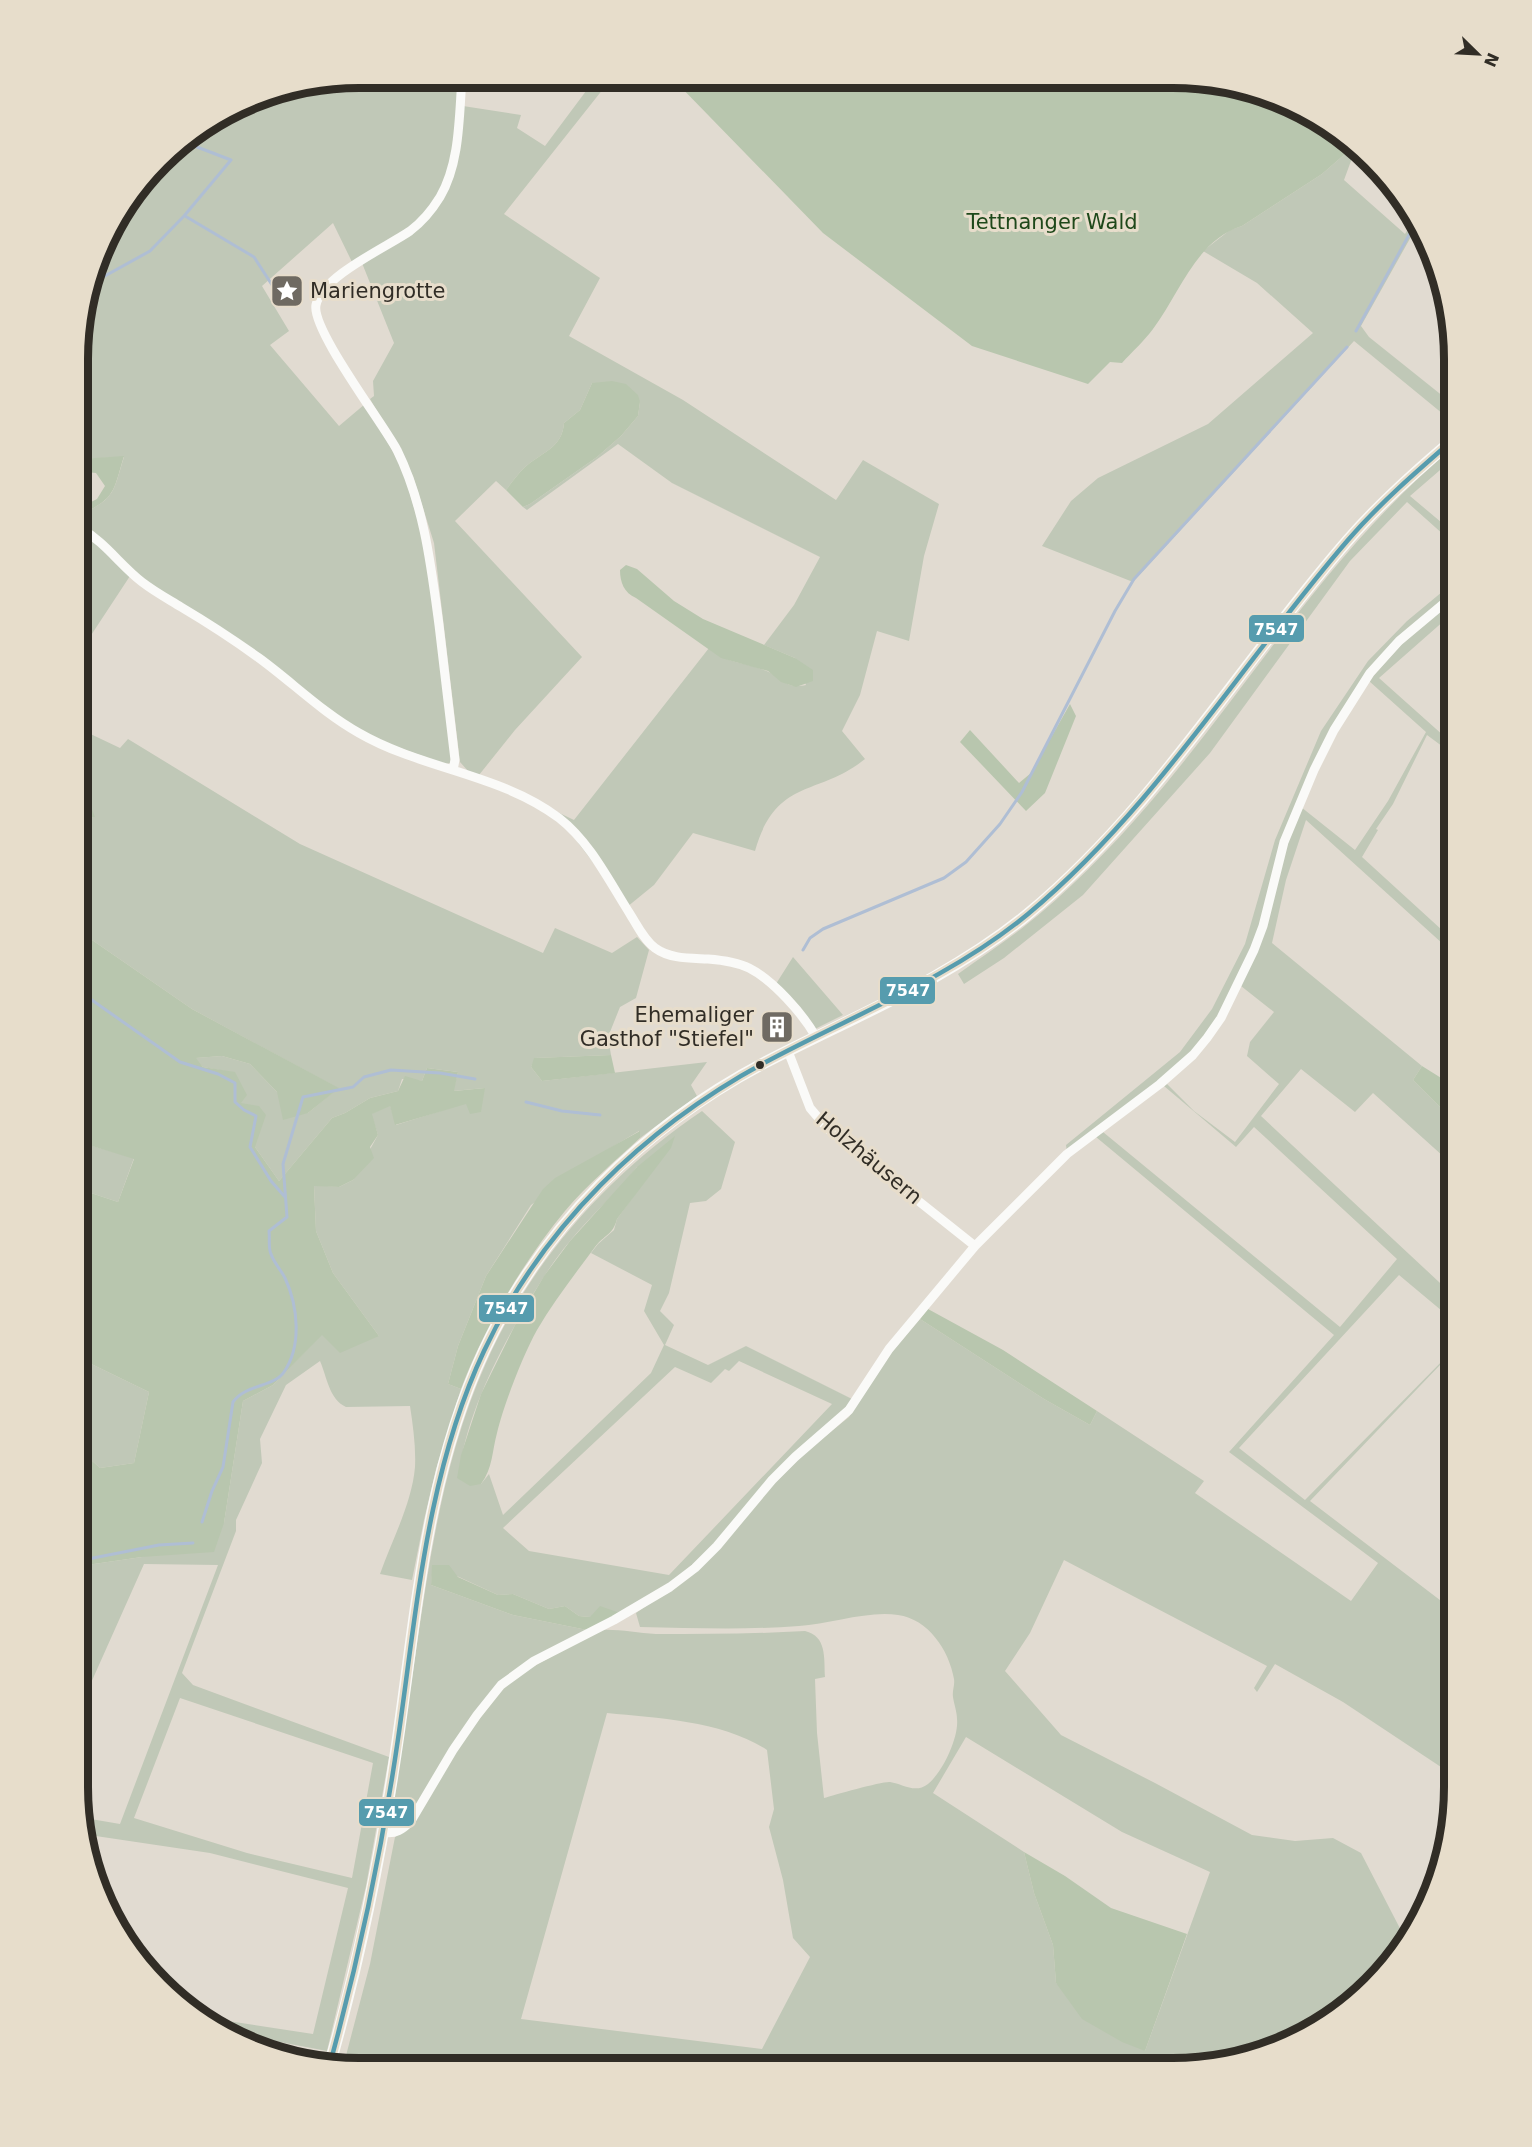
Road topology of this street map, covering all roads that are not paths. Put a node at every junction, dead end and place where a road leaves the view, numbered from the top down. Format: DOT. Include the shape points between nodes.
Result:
graph roads {
  1 [pos="461,88"];
  2 [pos="1444,447"];
  3 [pos="88,533"];
  4 [pos="1444,603"];
  5 [pos="453,770"];
  6 [pos="816,1037"];
  7 [pos="788,1051"];
  8 [pos="975,1246"];
  9 [pos="383,1832"];
  10 [pos="332,2057"];
  1 -- 5 [label="street" via="452,166 440,196 411,231 357,262 328,287 316,304 322,333 388,434 412,487 429,546 455,760"];
  2 -- 6 [label="main road" via="1350,538 1156,784 1066,881 958,965"];
  3 -- 5 [label="street" via="152,590 232,640 357,732 409,756"];
  4 -- 8 [label="street" via="1399,641 1370,673 1334,730 1284,842 1254,950 1221,1018 1193,1055 1067,1154"];
  5 -- 6 [label="street" via="549,811 572,829 588,849 654,947 668,954 750,969 775,988"];
  6 -- 7 [label="main road"];
  7 -- 8 [label="street, Holzhäusern" via="810,1108 828,1129"];
  7 -- 9 [label="main road" via="674,1120 623,1163 555,1236 500,1320 463,1402 436,1495"];
  8 -- 9 [label="street" via="889,1349 849,1410 772,1480 695,1568 614,1620 534,1661 501,1685 459,1741 411,1821 393,1833"];
  9 -- 10 [label="main road"];
}
